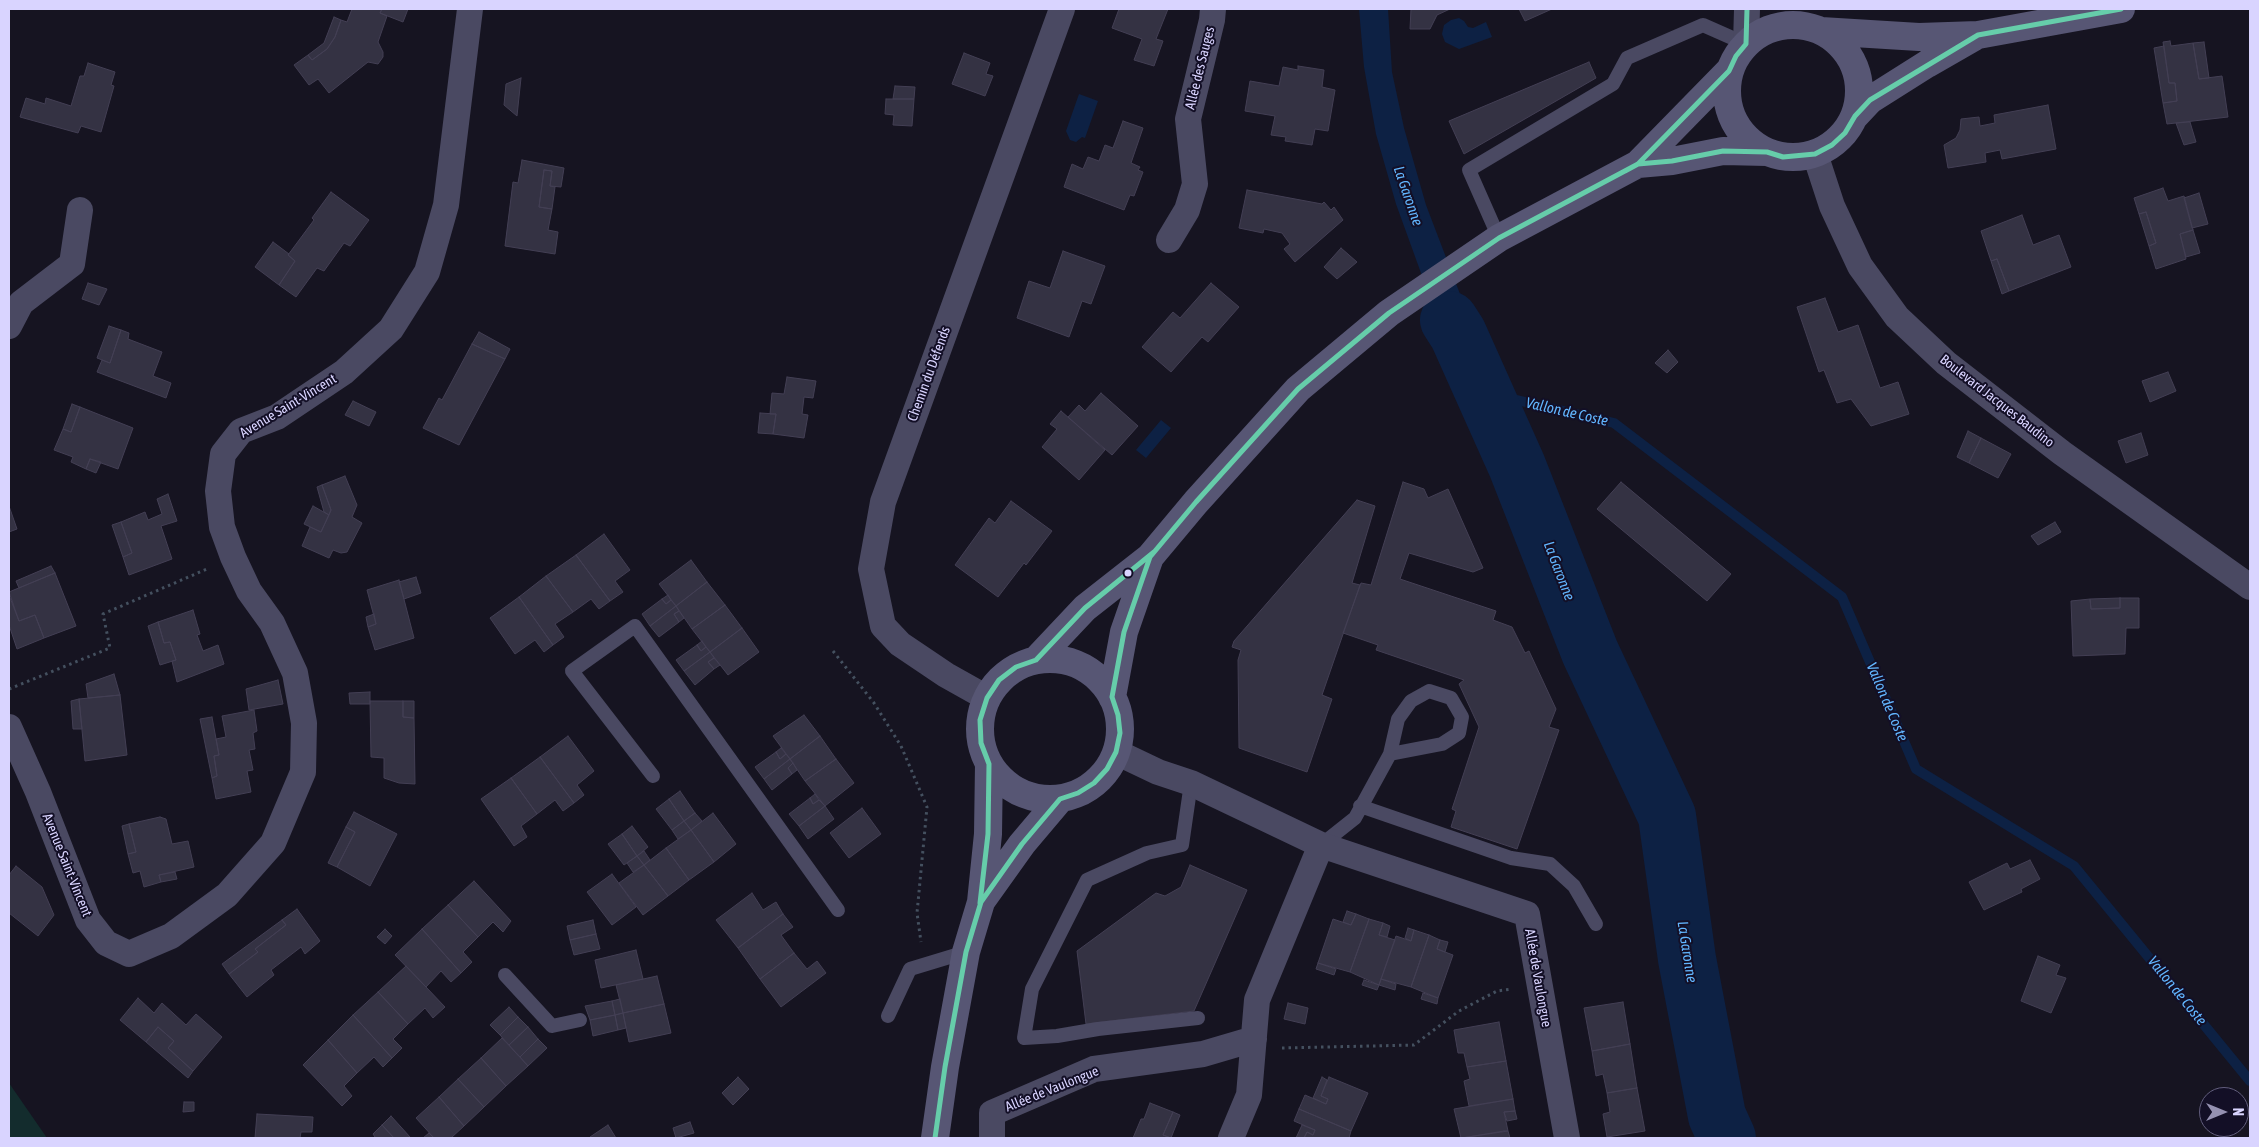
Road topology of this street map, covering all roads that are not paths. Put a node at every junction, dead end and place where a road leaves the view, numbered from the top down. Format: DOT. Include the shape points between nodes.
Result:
graph roads {
  1 [pos="470,9"];
  2 [pos="1062,9"];
  3 [pos="1213,9"];
  4 [pos="1747,9"];
  5 [pos="2121,9"];
  6 [pos="1821,31"];
  7 [pos="1978,35"];
  8 [pos="1746,44"];
  9 [pos="1730,71"];
  10 [pos="1855,116"];
  11 [pos="1767,152"];
  12 [pos="1815,154"];
  13 [pos="1638,164"];
  14 [pos="80,210"];
  15 [pos="1499,238"];
  16 [pos="1169,240"];
  17 [pos="9,326"];
  18 [pos="1150,557"];
  19 [pos="2250,587"];
  20 [pos="1036,660"];
  21 [pos="1112,697"];
  22 [pos="987,698"];
  23 [pos="9,727"];
  24 [pos="1116,752"];
  25 [pos="1390,754"];
  26 [pos="989,764"];
  27 [pos="653,776"];
  28 [pos="1191,783"];
  29 [pos="1060,798"];
  30 [pos="1360,806"];
  31 [pos="1320,845"];
  32 [pos="981,902"];
  33 [pos="838,910"];
  34 [pos="1596,924"];
  35 [pos="966,952"];
  36 [pos="505,975"];
  37 [pos="888,1016"];
  38 [pos="1198,1018"];
  39 [pos="580,1020"];
  40 [pos="1253,1044"];
  41 [pos="935,1138"];
  42 [pos="992,1138"];
  43 [pos="1231,1138"];
  44 [pos="1567,1138"];
  1 -- 23 [label="street, Avenue Saint-Vincent" via="446,204 428,272 391,329 344,372 277,417 241,431 223,454 218,491 222,527 249,591 272,622 295,673 304,723 303,772 273,843 227,894 171,936 129,954 106,943 88,920"];
  2 -- 22 [label="street, Chemin du Défends" via="883,502 871,568 883,626 900,644"];
  3 -- 16 [label="street, Allée des Sauges" via="1188,119 1195,184 1187,210"];
  4 -- 8 [label="street"];
  5 -- 7 [label="main road"];
  6 -- 7 [label="main road" via="1919,37"];
  6 -- 8 [label="main road" via="1801,25 1781,25 1762,32"];
  6 -- 10 [label="main road" via="1838,42 1856,70 1859,96"];
  7 -- 10 [label="main road" via="1870,100"];
  8 -- 9 [label="main road"];
  8 -- 15 [label="lane" via="1703,25 1626,58 1613,84 1469,170"];
  9 -- 11 [label="main road" via="1727,90 1730,110 1738,128 1750,142"];
  9 -- 13 [label="main road"];
  10 -- 12 [label="main road" via="1832,146"];
  11 -- 12 [label="main road" via="1799,158"];
  11 -- 13 [label="main road" via="1722,151"];
  12 -- 19 [label="street, Boulevard Jacques Baudino" via="1832,206 1860,266 1897,317 1946,363 2062,453"];
  13 -- 15 [label="main road"];
  14 -- 17 [label="street" via="72,264 21,303"];
  15 -- 18 [label="main road" via="1389,313 1298,389"];
  18 -- 20 [label="main road" via="1085,608"];
  18 -- 21 [label="main road" via="1124,632"];
  20 -- 21 [label="main road" via="1058,659 1080,665 1099,678"];
  20 -- 22 [label="main road" via="1010,671 999,680"];
  21 -- 24 [label="main road" via="1120,733"];
  22 -- 26 [label="main road" via="980,720 981,743"];
  24 -- 28 [label="street, Allée de Vaulongue"];
  24 -- 29 [label="main road" via="1094,783 1078,793"];
  25 -- 25 [label="lane" via="1398,718 1411,701 1429,690 1451,698 1462,717 1459,732 1442,744"];
  25 -- 30 [label="lane"];
  26 -- 29 [label="main road" via="1002,781 1019,792 1040,798"];
  26 -- 32 [label="main road" via="988,834"];
  27 -- 33 [label="lane" via="572,671 635,626"];
  28 -- 31 [label="street, Allée de Vaulongue"];
  28 -- 38 [label="lane" via="1182,845 1147,853 1087,880 1032,988 1024,1038"];
  29 -- 32 [label="main road"];
  30 -- 31 [label="lane" via="1355,818"];
  30 -- 34 [label="lane" via="1511,858 1550,864 1574,886"];
  31 -- 40 [label="street" via="1257,1000"];
  31 -- 44 [label="street, Allée de Vaulongue" via="1527,914"];
  32 -- 35 [label="main road"];
  35 -- 37 [label="lane" via="910,970"];
  35 -- 41 [label="main road"];
  36 -- 39 [label="lane" via="552,1026"];
  40 -- 42 [label="street, Allée de Vaulongue" via="1094,1069 992,1113"];
  40 -- 43 [label="street" via="1248,1095"];
}
